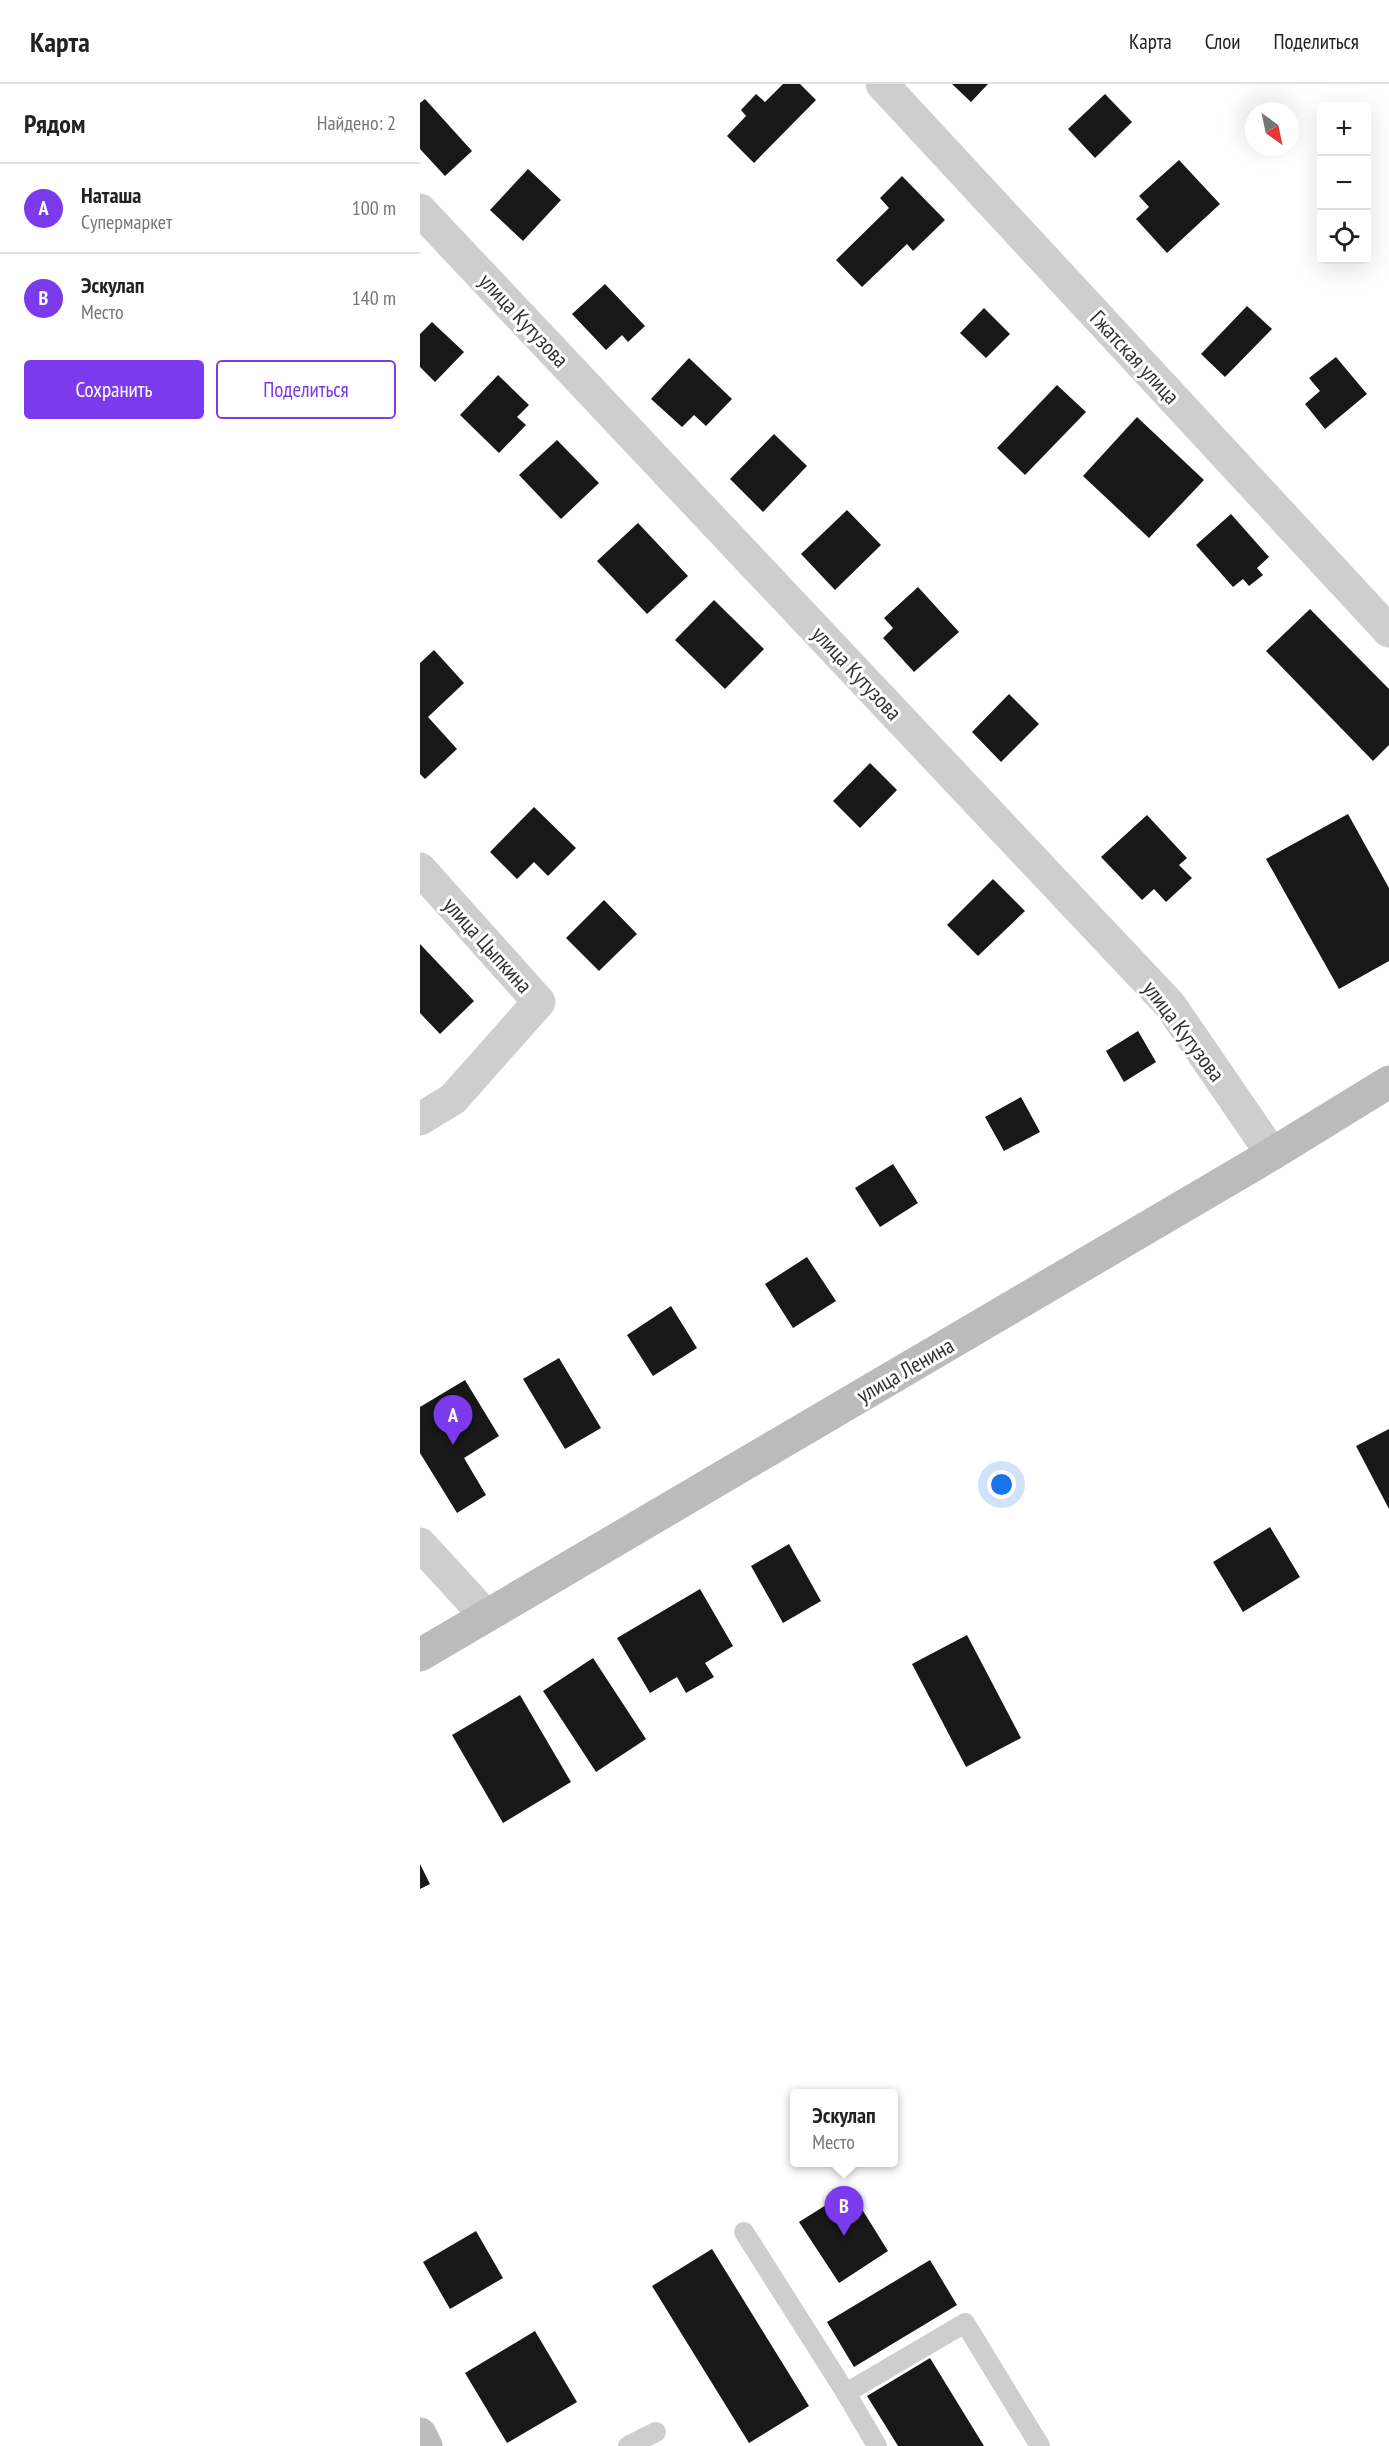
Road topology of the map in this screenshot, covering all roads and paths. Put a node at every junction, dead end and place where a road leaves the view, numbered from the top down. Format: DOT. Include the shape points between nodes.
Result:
graph roads {
  1 [pos="882,84"];
  2 [pos="420,210"];
  3 [pos="1389,631"];
  4 [pos="420,869"];
  5 [pos="1389,1082"];
  6 [pos="420,1119"];
  7 [pos="1272,1154"];
  8 [pos="420,1544"];
  9 [pos="486,1616"];
  10 [pos="420,1655"];
  11 [pos="744,2232"];
  12 [pos="846,2393"];
  13 [pos="656,2432"];
  14 [pos="420,2434"];
  15 [pos="426,2446"];
  16 [pos="628,2446"];
  17 [pos="877,2446"];
  18 [pos="1040,2446"];
  1 -- 3 [label="street, Гжатская улица"];
  2 -- 7 [label="street, улица Кутузова" via="1170,1005"];
  4 -- 6 [label="street, улица Цыпкина" via="539,1002 453,1099"];
  5 -- 7 [label="main road, улица Ленина"];
  7 -- 9 [label="main road, улица Ленина"];
  8 -- 9 [label="street"];
  9 -- 10 [label="main road, улица Ленина"];
  11 -- 12 [label="lane"];
  12 -- 17 [label="lane"];
  12 -- 18 [label="lane" via="965,2323"];
  13 -- 16 [label="lane"];
  14 -- 15 [label="main road"];
}
